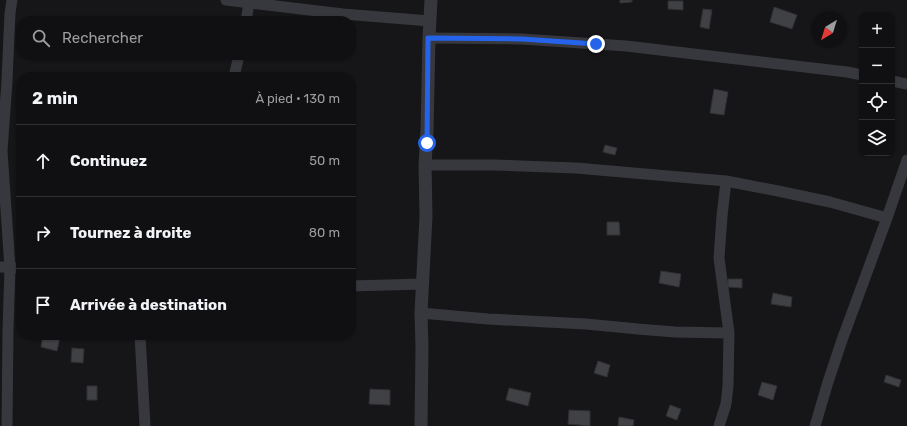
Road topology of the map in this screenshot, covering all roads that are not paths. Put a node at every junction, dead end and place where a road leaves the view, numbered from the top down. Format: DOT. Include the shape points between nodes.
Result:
graph roads {
  1 [pos="12,0"];
  2 [pos="226,0"];
  3 [pos="431,0"];
  4 [pos="249,3"];
  5 [pos="247,16"];
  6 [pos="430,21"];
  7 [pos="428,38"];
  8 [pos="238,60"];
  9 [pos="235,72"];
  10 [pos="859,74"];
  11 [pos="895,82"];
  12 [pos="907,84"];
  13 [pos="907,160"];
  14 [pos="426,165"];
  15 [pos="726,181"];
  16 [pos="887,218"];
  17 [pos="10,268"];
  18 [pos="423,284"];
  19 [pos="356,286"];
  20 [pos="421,313"];
  21 [pos="729,333"];
  22 [pos="140,340"];
  23 [pos="7,426"];
  24 [pos="145,426"];
  25 [pos="421,426"];
  26 [pos="719,426"];
  27 [pos="815,426"];
  1 -- 17 [label="street" via="2,151"];
  2 -- 4 [label="street"];
  3 -- 6 [label="street"];
  4 -- 5 [label="street"];
  4 -- 6 [label="street"];
  6 -- 7 [label="street"];
  7 -- 10 [label="street" via="522,39 626,46"];
  7 -- 14 [label="street"];
  8 -- 9 [label="street"];
  11 -- 12 [label="street"];
  13 -- 16 [label="street"];
  14 -- 15 [label="street" via="576,168"];
  14 -- 18 [label="street"];
  15 -- 16 [label="street" via="830,202"];
  15 -- 21 [label="street" via="719,258"];
  16 -- 27 [label="street" via="837,354"];
  17 -- 23 [label="street"];
  18 -- 19 [label="street"];
  18 -- 20 [label="street"];
  20 -- 21 [label="street" via="646,330"];
  20 -- 25 [label="street"];
  21 -- 26 [label="street" via="728,386"];
  22 -- 24 [label="street"];
}
